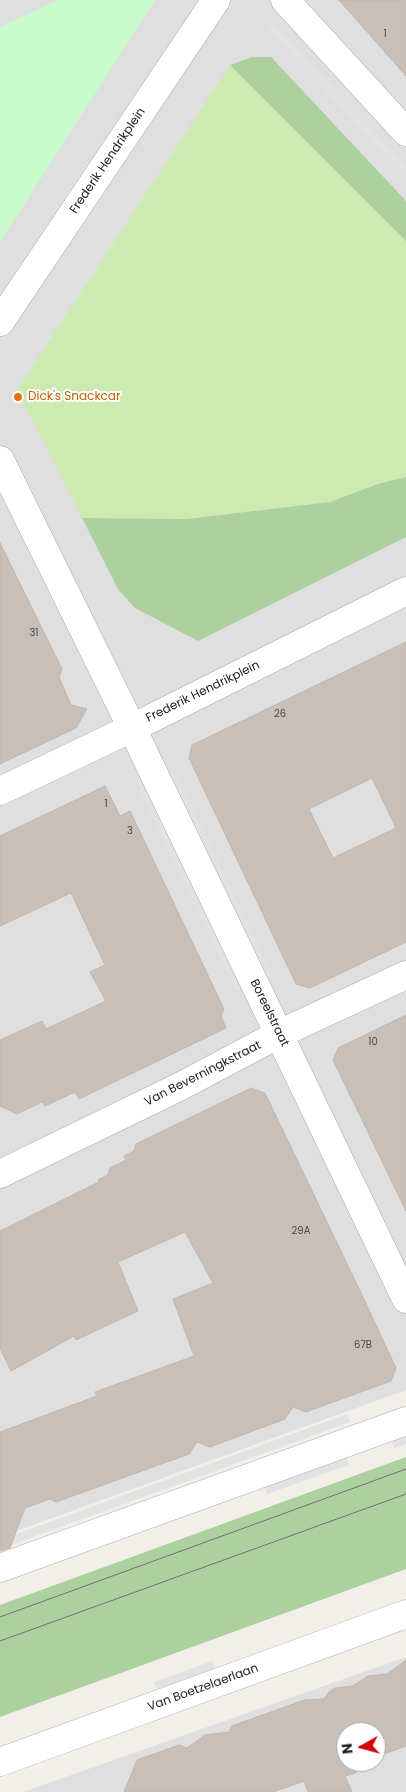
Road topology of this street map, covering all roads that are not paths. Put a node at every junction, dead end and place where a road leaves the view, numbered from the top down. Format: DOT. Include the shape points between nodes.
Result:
graph roads {
  1 [pos="216,0"];
  2 [pos="285,0"];
  3 [pos="406,132"];
  4 [pos="0,322"];
  5 [pos="0,460"];
  6 [pos="406,591"];
  7 [pos="132,728"];
  8 [pos="0,791"];
  9 [pos="406,975"];
  10 [pos="280,1034"];
  11 [pos="0,1174"];
  12 [pos="406,1299"];
  13 [pos="406,1421"];
  14 [pos="0,1568"];
  15 [pos="406,1614"];
  16 [pos="0,1762"];
  1 -- 4 [label="street, Frederik Hendrikplein"];
  2 -- 3 [label="street"];
  5 -- 7 [label="street, Frederik Hendrikplein"];
  6 -- 7 [label="street, Frederik Hendrikplein"];
  7 -- 8 [label="street"];
  7 -- 10 [label="street, Boreelstraat"];
  9 -- 10 [label="street, Van Beverningkstraat"];
  10 -- 11 [label="street, Van Beverningkstraat"];
  10 -- 12 [label="street, Boreelstraat"];
  13 -- 14 [label="street"];
  15 -- 16 [label="street, Van Boetzelaerlaan"];
}
